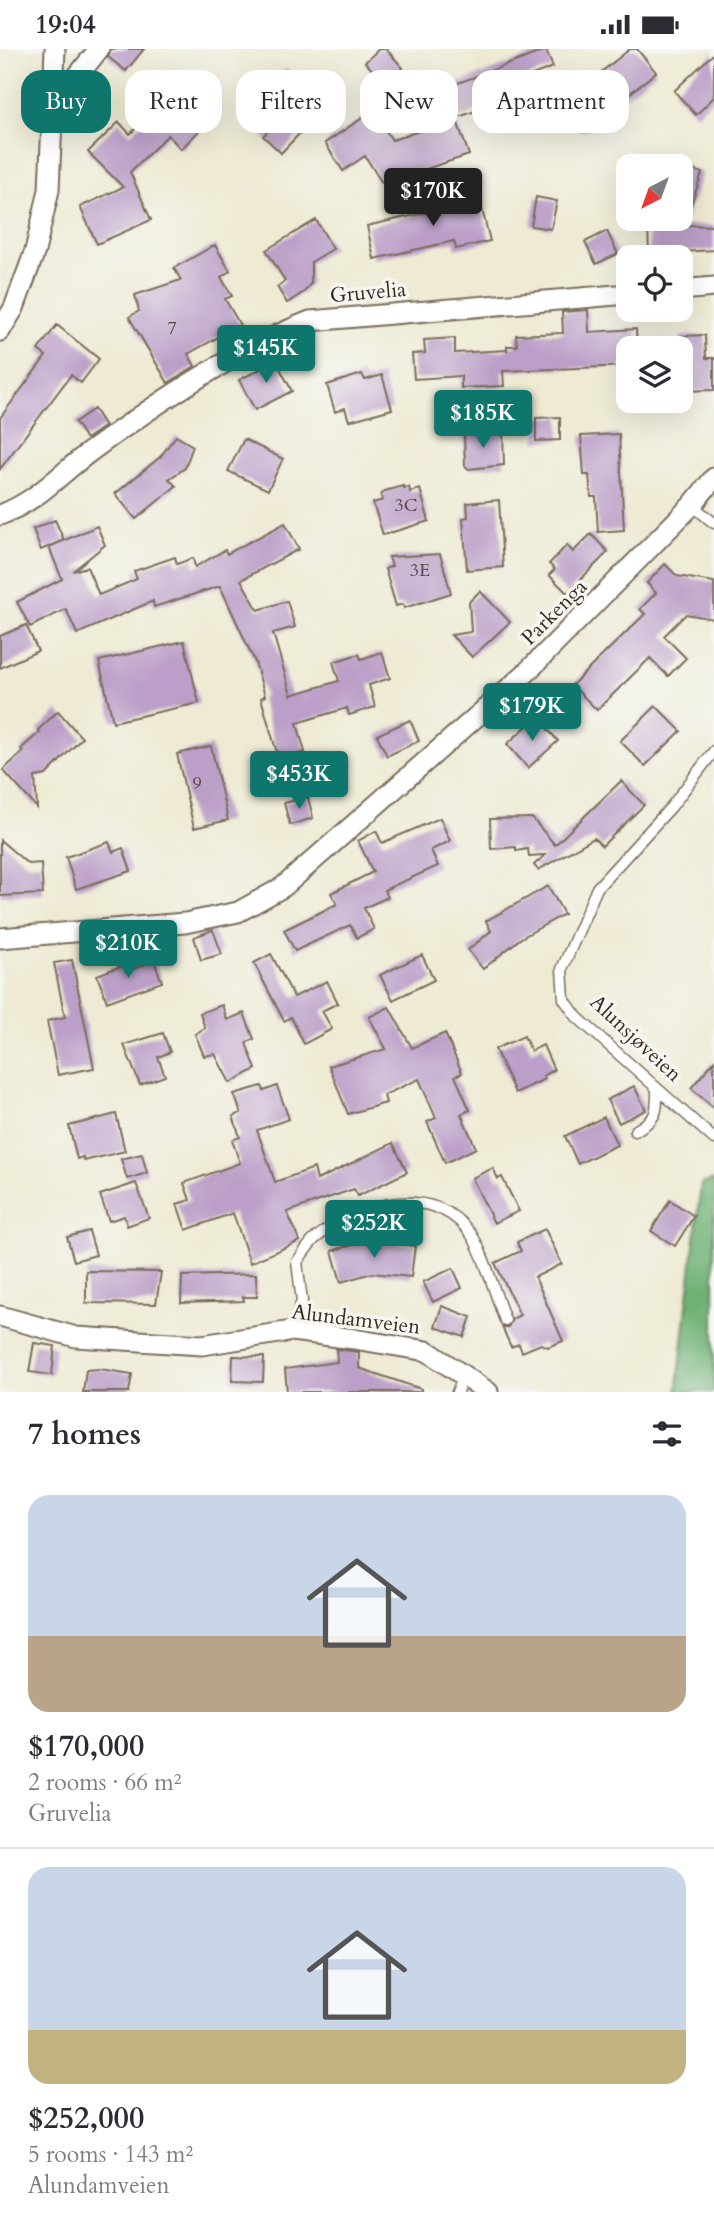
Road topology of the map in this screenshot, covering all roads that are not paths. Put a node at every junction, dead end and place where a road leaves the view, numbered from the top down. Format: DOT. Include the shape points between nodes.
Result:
graph roads {
  1 [pos="55,49"];
  2 [pos="99,49"];
  3 [pos="54,70"];
  4 [pos="82,70"];
  5 [pos="50,133"];
  6 [pos="714,288"];
  7 [pos="693,289"];
  8 [pos="616,295"];
  9 [pos="0,331"];
  10 [pos="714,478"];
  11 [pos="692,505"];
  12 [pos="0,515"];
  13 [pos="714,523"];
  14 [pos="714,751"];
  15 [pos="0,938"];
  16 [pos="657,1090"];
  17 [pos="635,1131"];
  18 [pos="714,1139"];
  19 [pos="0,1316"];
  20 [pos="505,1319"];
  21 [pos="292,1331"];
  22 [pos="460,1384"];
  23 [pos="488,1392"];
  1 -- 3 [label="street"];
  2 -- 4 [label="street"];
  5 -- 9 [label="street" via="49,190 35,251 14,309"];
  6 -- 7 [label="street"];
  8 -- 12 [label="street, Gruvelia" via="310,321 282,332 146,411 75,462 30,502"];
  10 -- 11 [label="street"];
  11 -- 13 [label="lane"];
  11 -- 15 [label="street, Parkenga" via="526,673 283,887 238,912 185,923"];
  14 -- 16 [label="lane, Alunsjøveien" via="671,807 597,888 562,969 564,999 577,1017"];
  16 -- 17 [label="lane" via="657,1114"];
  16 -- 18 [label="lane, Alunsjøveien"];
  19 -- 21 [label="street, Alundamveien" via="76,1337 202,1345"];
  20 -- 21 [label="lane" via="472,1235 447,1212 418,1201 354,1214 315,1238 296,1262 302,1301"];
  21 -- 22 [label="street, Alundamveien" via="428,1351"];
  22 -- 23 [label="street, Alundamveien"];
}
